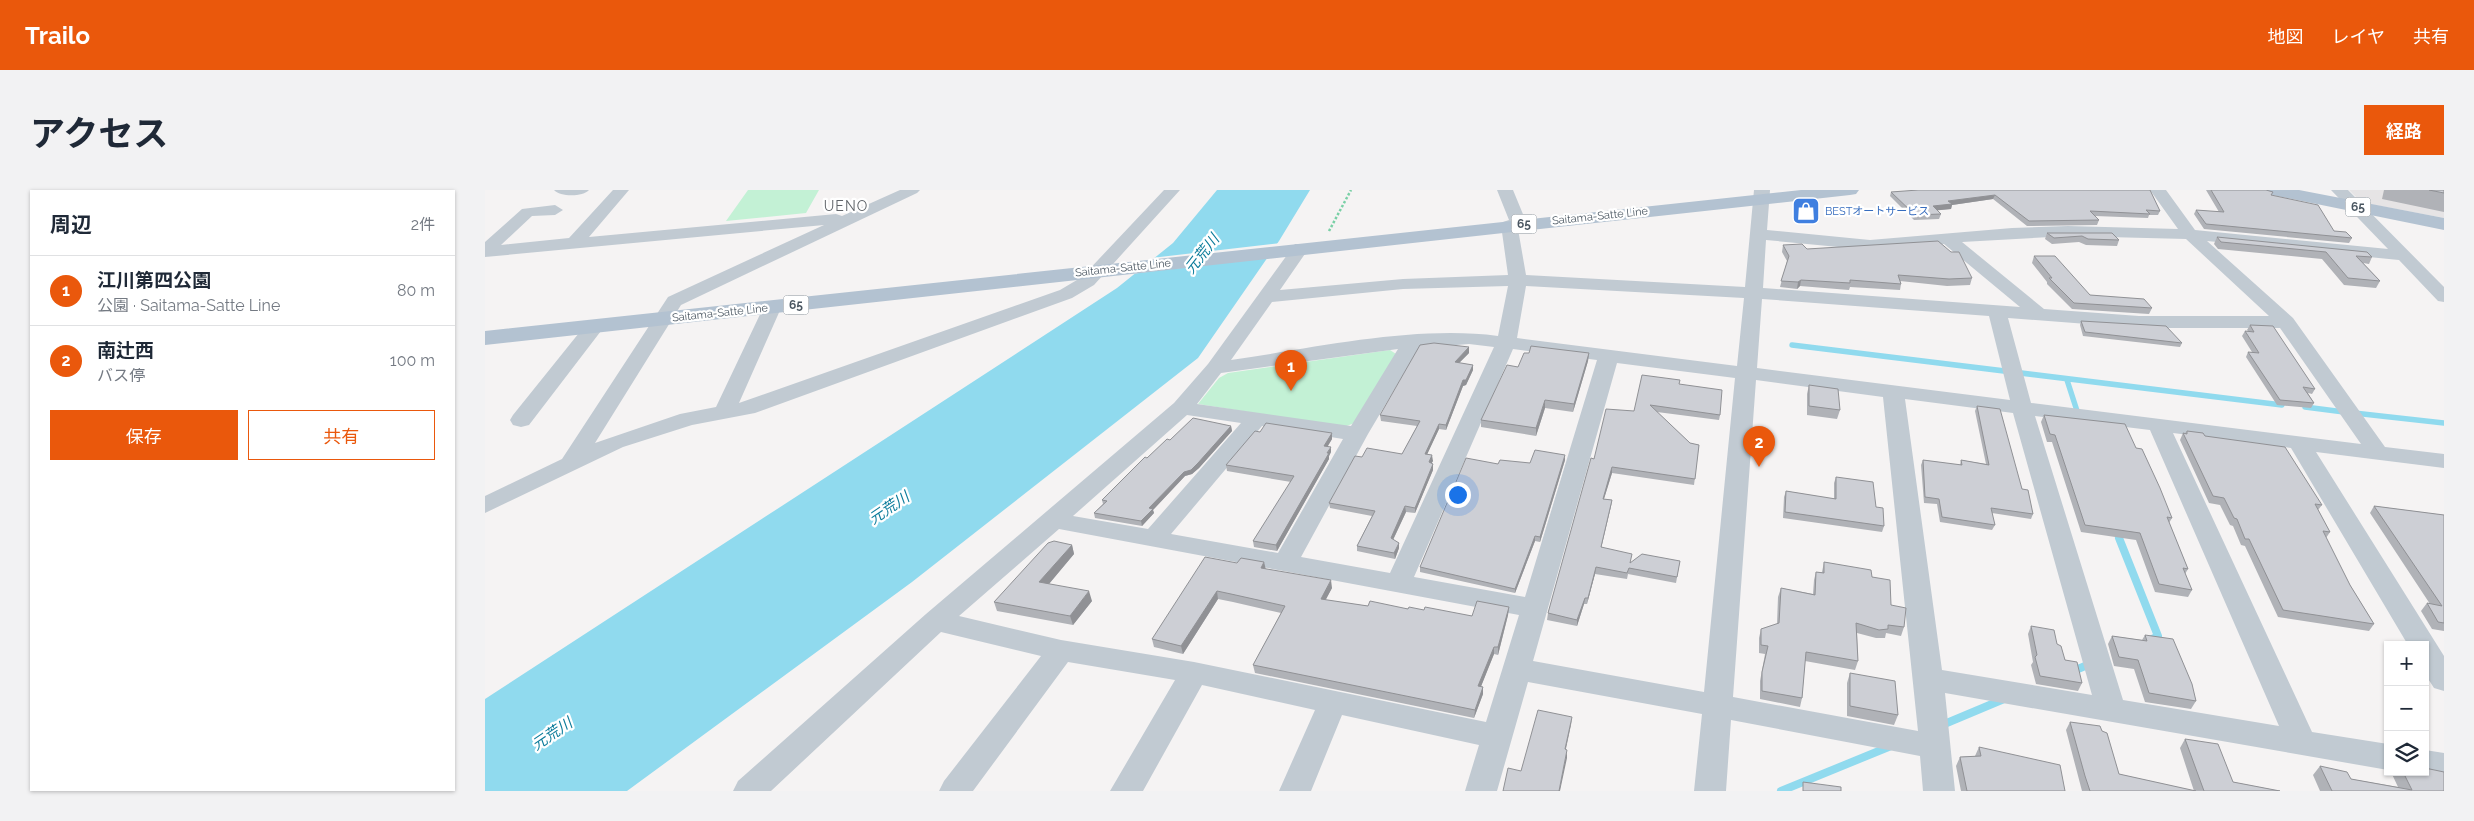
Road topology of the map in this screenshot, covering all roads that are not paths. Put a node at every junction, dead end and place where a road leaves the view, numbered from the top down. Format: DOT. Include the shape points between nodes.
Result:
graph roads {
  1 [pos="621,190"];
  2 [pos="912,190"];
  3 [pos="1172,190"];
  4 [pos="1505,190"];
  5 [pos="1850,190"];
  6 [pos="2158,190"];
  7 [pos="2272,190"];
  8 [pos="2339,190"];
  9 [pos="1762,195"];
  10 [pos="2354,206"];
  11 [pos="555,210"];
  12 [pos="852,218"];
  13 [pos="2444,224"];
  14 [pos="1514,225"];
  15 [pos="763,226"];
  16 [pos="1759,234"];
  17 [pos="2190,234"];
  18 [pos="1948,239"];
  19 [pos="574,243"];
  20 [pos="1303,248"];
  21 [pos="485,252"];
  22 [pos="2405,256"];
  23 [pos="1103,270"];
  24 [pos="733,273"];
  25 [pos="1518,280"];
  26 [pos="1754,293"];
  27 [pos="1267,297"];
  28 [pos="2444,297"];
  29 [pos="772,308"];
  30 [pos="1997,311"];
  31 [pos="2040,315"];
  32 [pos="662,320"];
  33 [pos="2286,322"];
  34 [pos="594,327"];
  35 [pos="485,338"];
  36 [pos="1507,341"];
  37 [pos="1412,342"];
  38 [pos="1609,355"];
  39 [pos="1215,368"];
  40 [pos="1746,372"];
  41 [pos="1893,391"];
  42 [pos="2022,407"];
  43 [pos="1182,408"];
  44 [pos="725,411"];
  45 [pos="1257,419"];
  46 [pos="521,420"];
  47 [pos="2158,424"];
  48 [pos="1357,434"];
  49 [pos="2298,442"];
  50 [pos="2377,452"];
  51 [pos="2444,460"];
  52 [pos="572,461"];
  53 [pos="485,505"];
  54 [pos="1052,520"];
  55 [pos="1153,539"];
  56 [pos="1285,563"];
  57 [pos="1398,583"];
  58 [pos="1533,608"];
  59 [pos="936,621"];
  60 [pos="2420,641"];
  61 [pos="1061,650"];
  62 [pos="2429,656"];
  63 [pos="1518,669"];
  64 [pos="1195,673"];
  65 [pos="1929,679"];
  66 [pos="2444,680"];
  67 [pos="1333,702"];
  68 [pos="1717,705"];
  69 [pos="2111,710"];
  70 [pos="1496,736"];
  71 [pos="2301,742"];
  72 [pos="1935,746"];
  73 [pos="2384,756"];
  74 [pos="2429,764"];
  75 [pos="2444,766"];
  76 [pos="749,791"];
  77 [pos="955,791"];
  78 [pos="1126,791"];
  79 [pos="1295,791"];
  80 [pos="1481,791"];
  81 [pos="1709,791"];
  82 [pos="1939,791"];
  1 -- 19 [label="street"];
  2 -- 12 [label="street"];
  3 -- 23 [label="street"];
  4 -- 14 [label="street"];
  5 -- 9 [label="main road, Saitama-Satte Line / 65"];
  6 -- 17 [label="street"];
  7 -- 10 [label="main road, 65"];
  8 -- 10 [label="street"];
  9 -- 14 [label="main road, Saitama-Satte Line / 65"];
  9 -- 16 [label="street"];
  10 -- 13 [label="main road, 65"];
  10 -- 22 [label="street"];
  11 -- 21 [label="street" via="527,212"];
  12 -- 15 [label="street"];
  12 -- 24 [label="street"];
  14 -- 20 [label="main road, Saitama-Satte Line / 65"];
  14 -- 25 [label="street"];
  15 -- 19 [label="street"];
  15 -- 24 [label="street"];
  16 -- 18 [label="street" via="1870,245"];
  16 -- 26 [label="street"];
  17 -- 18 [label="street" via="2068,231"];
  17 -- 22 [label="street"];
  17 -- 33 [label="street"];
  18 -- 31 [label="street"];
  19 -- 21 [label="street"];
  20 -- 23 [label="main road, Saitama-Satte Line / 65"];
  20 -- 27 [label="street"];
  22 -- 28 [label="street"];
  23 -- 29 [label="main road, Saitama-Satte Line / 65"];
  23 -- 44 [label="street" via="1079,288 1051,300 821,384 747,408"];
  24 -- 32 [label="street" via="674,301"];
  25 -- 26 [label="street"];
  25 -- 27 [label="street" via="1403,284"];
  25 -- 36 [label="street"];
  26 -- 30 [label="street"];
  26 -- 40 [label="street"];
  27 -- 39 [label="street"];
  29 -- 32 [label="main road, Saitama-Satte Line / 65"];
  29 -- 44 [label="street"];
  30 -- 31 [label="street"];
  30 -- 42 [label="street"];
  31 -- 33 [label="street" via="2139,322"];
  32 -- 34 [label="main road, Saitama-Satte Line / 65"];
  32 -- 52 [label="street"];
  33 -- 50 [label="street"];
  34 -- 35 [label="main road, Saitama-Satte Line / 65"];
  34 -- 46 [label="street"];
  36 -- 37 [label="street" via="1469,338"];
  36 -- 38 [label="street"];
  36 -- 57 [label="street"];
  37 -- 39 [label="street"];
  37 -- 48 [label="street"];
  38 -- 40 [label="street"];
  38 -- 58 [label="street"];
  39 -- 43 [label="street"];
  40 -- 41 [label="street"];
  40 -- 68 [label="street"];
  41 -- 42 [label="street"];
  41 -- 65 [label="street"];
  42 -- 47 [label="street"];
  42 -- 69 [label="street"];
  43 -- 45 [label="street"];
  43 -- 54 [label="street"];
  44 -- 52 [label="street" via="615,442"];
  45 -- 48 [label="street"];
  45 -- 55 [label="street"];
  47 -- 49 [label="street"];
  47 -- 71 [label="street"];
  48 -- 56 [label="street"];
  49 -- 50 [label="street"];
  49 -- 60 [label="street"];
  50 -- 51 [label="street"];
  52 -- 53 [label="street"];
  54 -- 55 [label="street"];
  54 -- 59 [label="street"];
  55 -- 56 [label="street"];
  56 -- 57 [label="street"];
  57 -- 58 [label="street"];
  58 -- 63 [label="street"];
  59 -- 61 [label="street"];
  59 -- 76 [label="street"];
  61 -- 64 [label="street"];
  61 -- 77 [label="street"];
  62 -- 66 [label="street"];
  63 -- 68 [label="street"];
  63 -- 70 [label="street"];
  64 -- 67 [label="street"];
  64 -- 78 [label="street"];
  65 -- 69 [label="street"];
  65 -- 72 [label="street"];
  67 -- 70 [label="street"];
  67 -- 79 [label="street"];
  68 -- 72 [label="street"];
  68 -- 81 [label="street"];
  69 -- 71 [label="street"];
  70 -- 80 [label="street"];
  71 -- 73 [label="street"];
  72 -- 82 [label="street"];
  74 -- 75 [label="street"];
}
